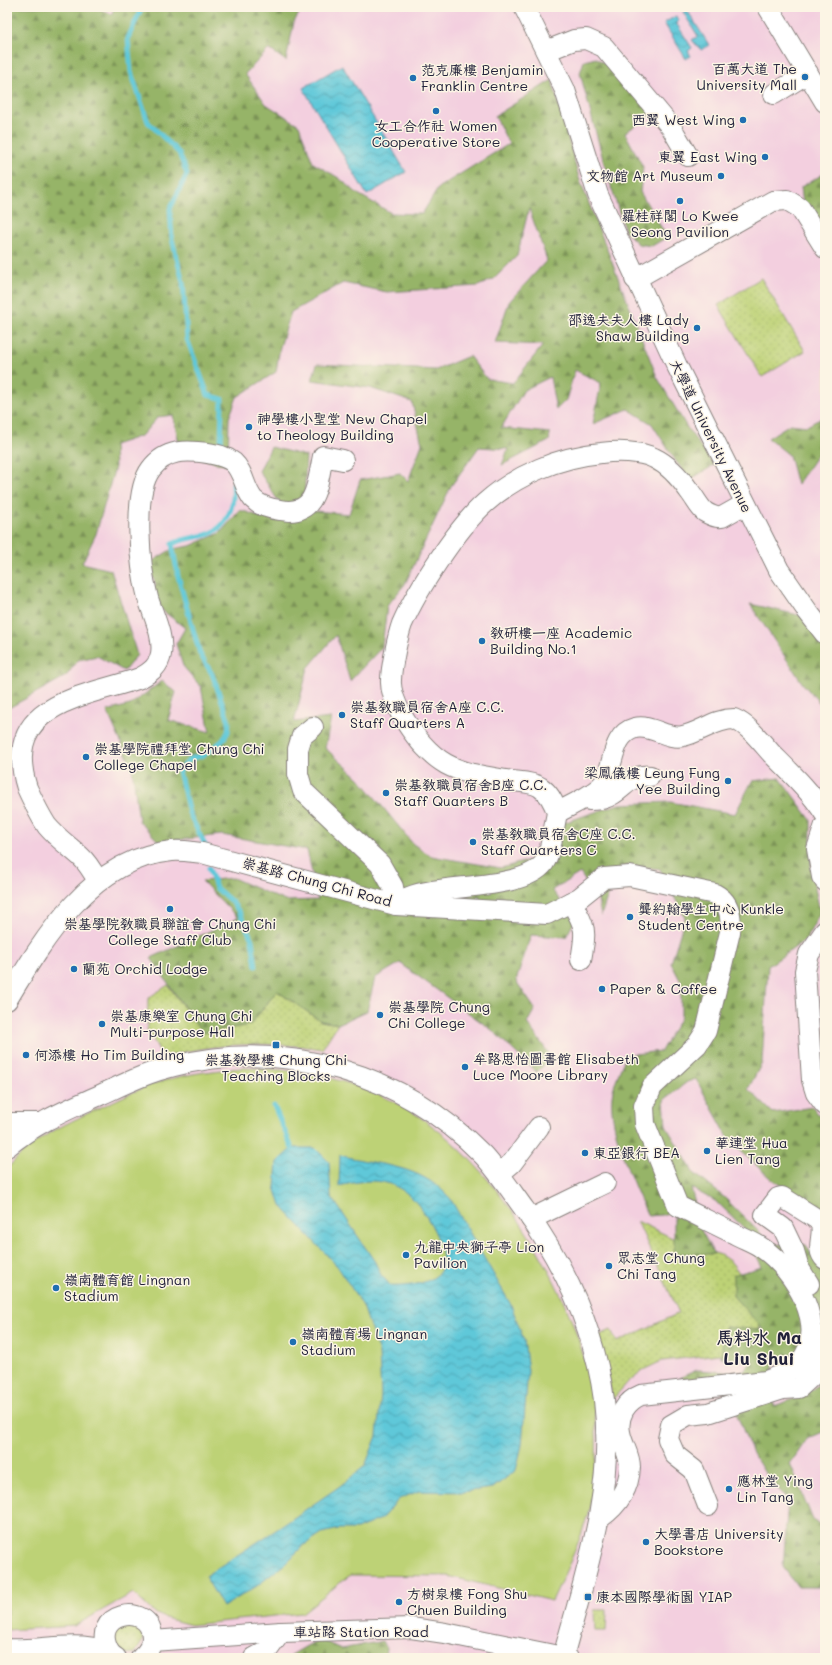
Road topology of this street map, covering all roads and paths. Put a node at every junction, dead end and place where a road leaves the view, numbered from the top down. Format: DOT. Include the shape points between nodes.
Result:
graph roads {
  1 [pos="524,7"];
  2 [pos="768,7"];
  3 [pos="546,51"];
  4 [pos="808,73"];
  5 [pos="774,94"];
  6 [pos="825,102"];
  7 [pos="688,156"];
  8 [pos="825,248"];
  9 [pos="635,279"];
  10 [pos="343,460"];
  11 [pos="745,504"];
  12 [pos="818,611"];
  13 [pos="825,634"];
  14 [pos="313,727"];
  15 [pos="650,776"];
  16 [pos="575,802"];
  17 [pos="557,813"];
  18 [pos="825,814"];
  19 [pos="825,826"];
  20 [pos="98,881"];
  21 [pos="825,881"];
  22 [pos="571,902"];
  23 [pos="396,905"];
  24 [pos="825,931"];
  25 [pos="580,960"];
  26 [pos="7,1000"];
  27 [pos="825,1105"];
  28 [pos="7,1123"];
  29 [pos="39,1123"];
  30 [pos="539,1127"];
  31 [pos="7,1146"];
  32 [pos="499,1174"];
  33 [pos="605,1183"];
  34 [pos="531,1219"];
  35 [pos="825,1259"];
  36 [pos="812,1353"];
  37 [pos="708,1506"];
  38 [pos="600,1518"];
  39 [pos="281,1632"];
  40 [pos="152,1641"];
  41 [pos="7,1649"];
  42 [pos="499,1651"];
  43 [pos="113,1656"];
  44 [pos="566,1657"];
  45 [pos="141,1658"];
  46 [pos="254,1658"];
  1 -- 3 [label="street, 大學道 University Avenue"];
  2 -- 4 [label="street"];
  3 -- 7 [label="street" via="574,40 586,39 604,48 670,127"];
  3 -- 9 [label="street, 大學道 University Avenue" via="565,90 598,195"];
  4 -- 5 [label="street"];
  4 -- 6 [label="street"];
  8 -- 9 [label="street" via="800,208 787,200 773,201"];
  9 -- 11 [label="street, 大學道 University Avenue"];
  10 -- 20 [label="street" via="324,456 312,500 295,512 265,508 244,496 238,467 223,456 190,450 178,451 162,457 142,484 140,541 143,576 161,645 158,664 154,670 140,678 78,695 46,709 26,724 19,736 16,751 19,769 40,813 53,833 80,856"];
  11 -- 12 [label="street, 大學道 University Avenue" via="779,570"];
  11 -- 17 [label="street" via="718,518 705,512 678,477 654,458 644,454 602,452 579,456 540,468 505,488 485,504 431,573 402,625 391,681 401,714 422,744 446,764 481,776 535,784 548,793"];
  12 -- 13 [label="street, 大學道 University Avenue"];
  14 -- 23 [label="street" via="302,736 298,749 298,774 303,791 380,864 390,878"];
  15 -- 16 [label="street" via="632,778 606,798"];
  16 -- 17 [label="street"];
  16 -- 18 [label="street" via="603,784 620,738 634,728 647,728 681,736 716,722 734,719 747,727"];
  17 -- 23 [label="street, 崇基路 Chung Chi Road" via="546,860 538,869 506,881 425,892"];
  19 -- 21 [label="street" via="817,849"];
  20 -- 23 [label="street, 崇基路 Chung Chi Road" via="111,871 135,860 160,852 185,851 219,856"];
  20 -- 26 [label="street, 崇基路 Chung Chi Road" via="65,914 41,944"];
  22 -- 23 [label="street" via="547,914"];
  22 -- 25 [label="street" via="585,926 586,934"];
  22 -- 36 [label="street" via="604,878 630,876 715,894 721,897 728,907 730,932 708,1025 697,1045 652,1087 644,1106 645,1124 678,1206 762,1248 785,1268 794,1280 805,1298 813,1322"];
  24 -- 27 [label="street" via="809,954 805,972 812,1080 816,1093"];
  28 -- 29 [label="street"];
  29 -- 31 [label="street"];
  29 -- 32 [label="street" via="142,1076 174,1066 207,1059 274,1057 340,1068 372,1079 403,1094 459,1132"];
  30 -- 32 [label="street" via="512,1163"];
  32 -- 34 [label="street"];
  33 -- 34 [label="street"];
  34 -- 38 [label="street" via="553,1254 576,1301 586,1326 600,1377 604,1400 606,1448"];
  35 -- 36 [label="street" via="820,1252 820,1221 778,1198 766,1216 783,1228 799,1268 816,1295 824,1322"];
  36 -- 37 [label="street" via="812,1376 800,1388 783,1390 708,1413 688,1415 671,1425 668,1439 675,1455 694,1470"];
  36 -- 38 [label="street" via="795,1366 766,1381 641,1395 630,1402 623,1411 619,1423 628,1454 628,1481 615,1506"];
  38 -- 44 [label="street"];
  39 -- 40 [label="street, 車站路 Station Road"];
  39 -- 42 [label="street, 車站路 Station Road" via="411,1628 445,1633"];
  39 -- 46 [label="street" via="266,1651"];
  40 -- 43 [label="street" via="149,1627 140,1617 118,1616 107,1626 105,1634 106,1647"];
  40 -- 45 [label="street" via="148,1651"];
  41 -- 43 [label="street" via="83,1646 96,1648"];
  42 -- 44 [label="street, 車站路 Station Road"];
}
